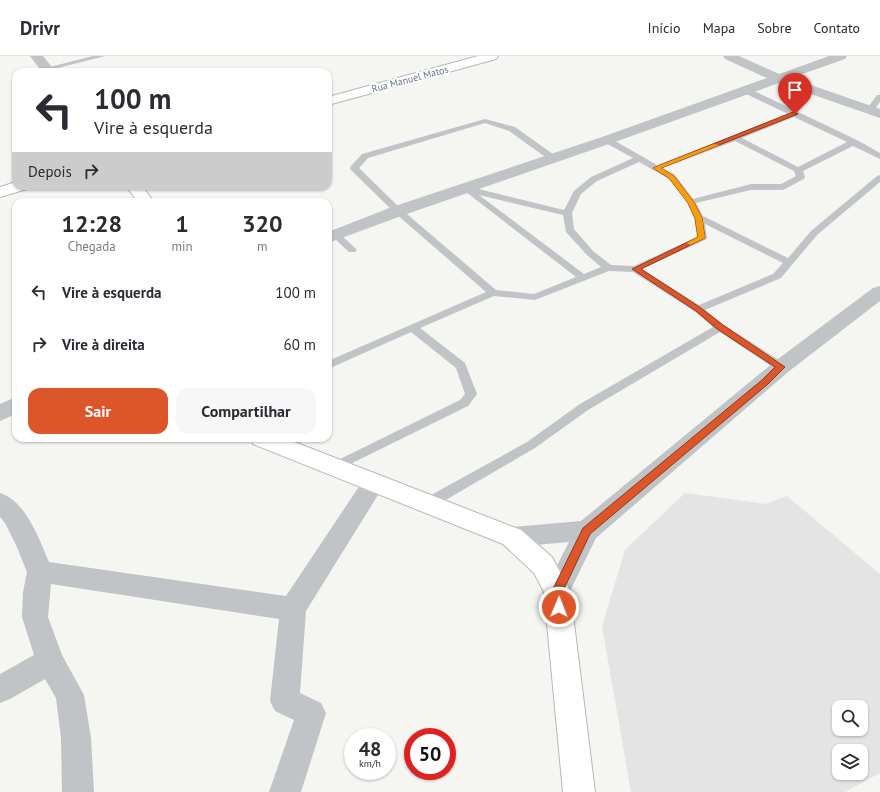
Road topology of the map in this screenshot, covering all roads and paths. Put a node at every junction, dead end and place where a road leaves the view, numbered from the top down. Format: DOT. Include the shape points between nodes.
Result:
graph roads {
  1 [pos="36,56"];
  2 [pos="102,56"];
  3 [pos="492,56"];
  4 [pos="729,56"];
  5 [pos="841,56"];
  6 [pos="45,68"];
  7 [pos="55,68"];
  8 [pos="780,79"];
  9 [pos="745,90"];
  10 [pos="880,97"];
  11 [pos="332,100"];
  12 [pos="875,112"];
  13 [pos="795,114"];
  14 [pos="735,138"];
  15 [pos="607,140"];
  16 [pos="854,142"];
  17 [pos="880,157"];
  18 [pos="554,159"];
  19 [pos="639,159"];
  20 [pos="656,168"];
  21 [pos="798,170"];
  22 [pos="880,178"];
  23 [pos="12,189"];
  24 [pos="466,189"];
  25 [pos="0,192"];
  26 [pos="691,202"];
  27 [pos="398,211"];
  28 [pos="567,213"];
  29 [pos="699,218"];
  30 [pos="333,237"];
  31 [pos="352,250"];
  32 [pos="789,262"];
  33 [pos="608,268"];
  34 [pos="635,269"];
  35 [pos="583,278"];
  36 [pos="880,292"];
  37 [pos="493,293"];
  38 [pos="698,309"];
  39 [pos="412,327"];
  40 [pos="720,327"];
  41 [pos="332,363"];
  42 [pos="781,367"];
  43 [pos="12,407"];
  44 [pos="0,413"];
  45 [pos="271,442"];
  46 [pos="334,467"];
  47 [pos="374,482"];
  48 [pos="0,502"];
  49 [pos="427,504"];
  50 [pos="587,531"];
  51 [pos="512,537"];
  52 [pos="40,572"];
  53 [pos="557,591"];
  54 [pos="293,609"];
  55 [pos="50,661"];
  56 [pos="0,689"];
  57 [pos="78,792"];
  58 [pos="285,792"];
  59 [pos="579,792"];
  1 -- 6 [label="street"];
  2 -- 7 [label="lane"];
  3 -- 11 [label="main road, Rua Manuel Matos"];
  4 -- 8 [label="street"];
  5 -- 8 [label="street"];
  8 -- 9 [label="street"];
  8 -- 12 [label="street"];
  9 -- 13 [label="lane"];
  9 -- 15 [label="street"];
  10 -- 12 [label="lane"];
  13 -- 14 [label="lane"];
  13 -- 16 [label="lane"];
  14 -- 20 [label="lane"];
  14 -- 21 [label="lane"];
  15 -- 18 [label="street"];
  15 -- 19 [label="lane"];
  16 -- 17 [label="lane"];
  16 -- 21 [label="lane"];
  18 -- 24 [label="street"];
  18 -- 27 [label="lane" via="512,129 485,121 365,156 354,168"];
  19 -- 20 [label="lane"];
  19 -- 28 [label="lane" via="594,179 577,193"];
  20 -- 26 [label="lane" via="672,177"];
  21 -- 26 [label="lane" via="801,177 783,187 751,188"];
  22 -- 32 [label="lane" via="814,233"];
  23 -- 25 [label="main road"];
  24 -- 27 [label="street"];
  24 -- 28 [label="lane"];
  24 -- 35 [label="lane"];
  26 -- 29 [label="lane"];
  27 -- 30 [label="street"];
  27 -- 37 [label="lane"];
  28 -- 33 [label="lane" via="569,230"];
  29 -- 32 [label="lane"];
  29 -- 34 [label="lane" via="702,238"];
  30 -- 31 [label="lane"];
  32 -- 38 [label="lane" via="777,276"];
  33 -- 34 [label="lane"];
  33 -- 35 [label="lane"];
  34 -- 38 [label="lane"];
  35 -- 37 [label="lane" via="535,297"];
  36 -- 42 [label="street"];
  37 -- 39 [label="lane" via="420,319"];
  38 -- 40 [label="lane"];
  39 -- 41 [label="lane"];
  39 -- 46 [label="lane" via="461,366 471,394 464,403"];
  40 -- 42 [label="lane"];
  40 -- 49 [label="lane" via="584,407 531,445"];
  42 -- 50 [label="street"];
  43 -- 44 [label="street"];
  45 -- 46 [label="main road"];
  46 -- 47 [label="main road"];
  47 -- 49 [label="main road"];
  47 -- 54 [label="street"];
  48 -- 52 [label="street" via="14,516"];
  49 -- 51 [label="main road"];
  50 -- 51 [label="street"];
  50 -- 53 [label="street"];
  51 -- 53 [label="main road" via="543,565"];
  52 -- 54 [label="street"];
  52 -- 55 [label="street" via="35,617"];
  53 -- 59 [label="main road"];
  54 -- 58 [label="street" via="285,702 311,713"];
  55 -- 56 [label="street"];
  55 -- 57 [label="street" via="70,695 76,738"];
}
